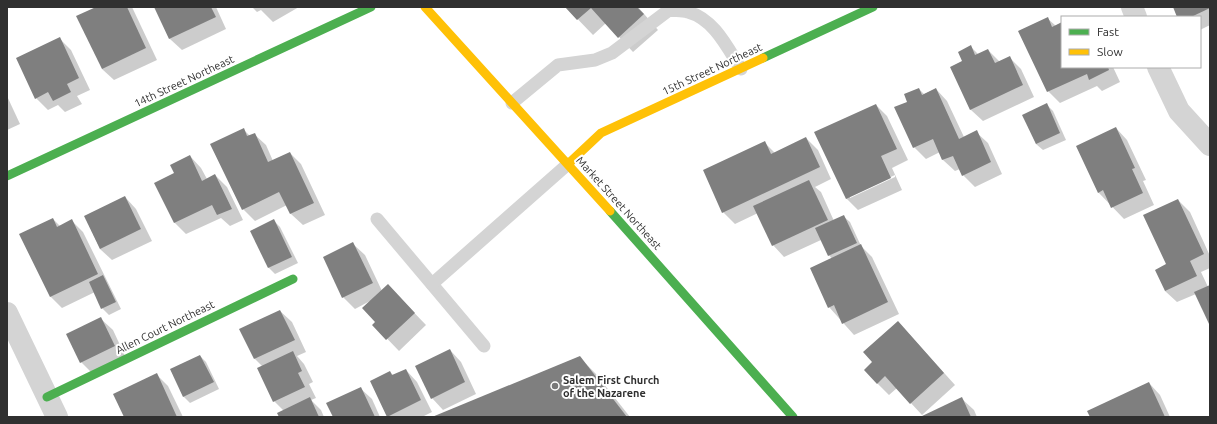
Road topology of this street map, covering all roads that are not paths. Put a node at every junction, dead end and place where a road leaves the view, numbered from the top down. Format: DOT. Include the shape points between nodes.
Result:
graph roads {
  1 [pos="372,7"];
  2 [pos="425,7"];
  3 [pos="873,7"];
  4 [pos="1158,68"];
  5 [pos="741,69"];
  6 [pos="512,103"];
  7 [pos="1210,145"];
  8 [pos="568,164"];
  9 [pos="7,176"];
  10 [pos="377,219"];
  11 [pos="293,279"];
  12 [pos="432,284"];
  13 [pos="7,313"];
  14 [pos="484,346"];
  15 [pos="51,411"];
  16 [pos="793,417"];
  1 -- 9 [label="street, 14th Street Northeast"];
  2 -- 6 [label="street, Market Street Northeast"];
  3 -- 5 [label="street, 15th Street Northeast"];
  4 -- 7 [label="street" via="1179,111"];
  5 -- 6 [label="lane" via="717,31 699,16 669,10 612,53 595,60 558,65"];
  5 -- 8 [label="street, 15th Street Northeast" via="601,133"];
  6 -- 8 [label="street, Market Street Northeast"];
  8 -- 12 [label="lane"];
  8 -- 16 [label="street, Market Street Northeast"];
  10 -- 12 [label="lane"];
  11 -- 15 [label="street, Allen Court Northeast"];
  12 -- 14 [label="lane"];
  13 -- 15 [label="street"];
}
